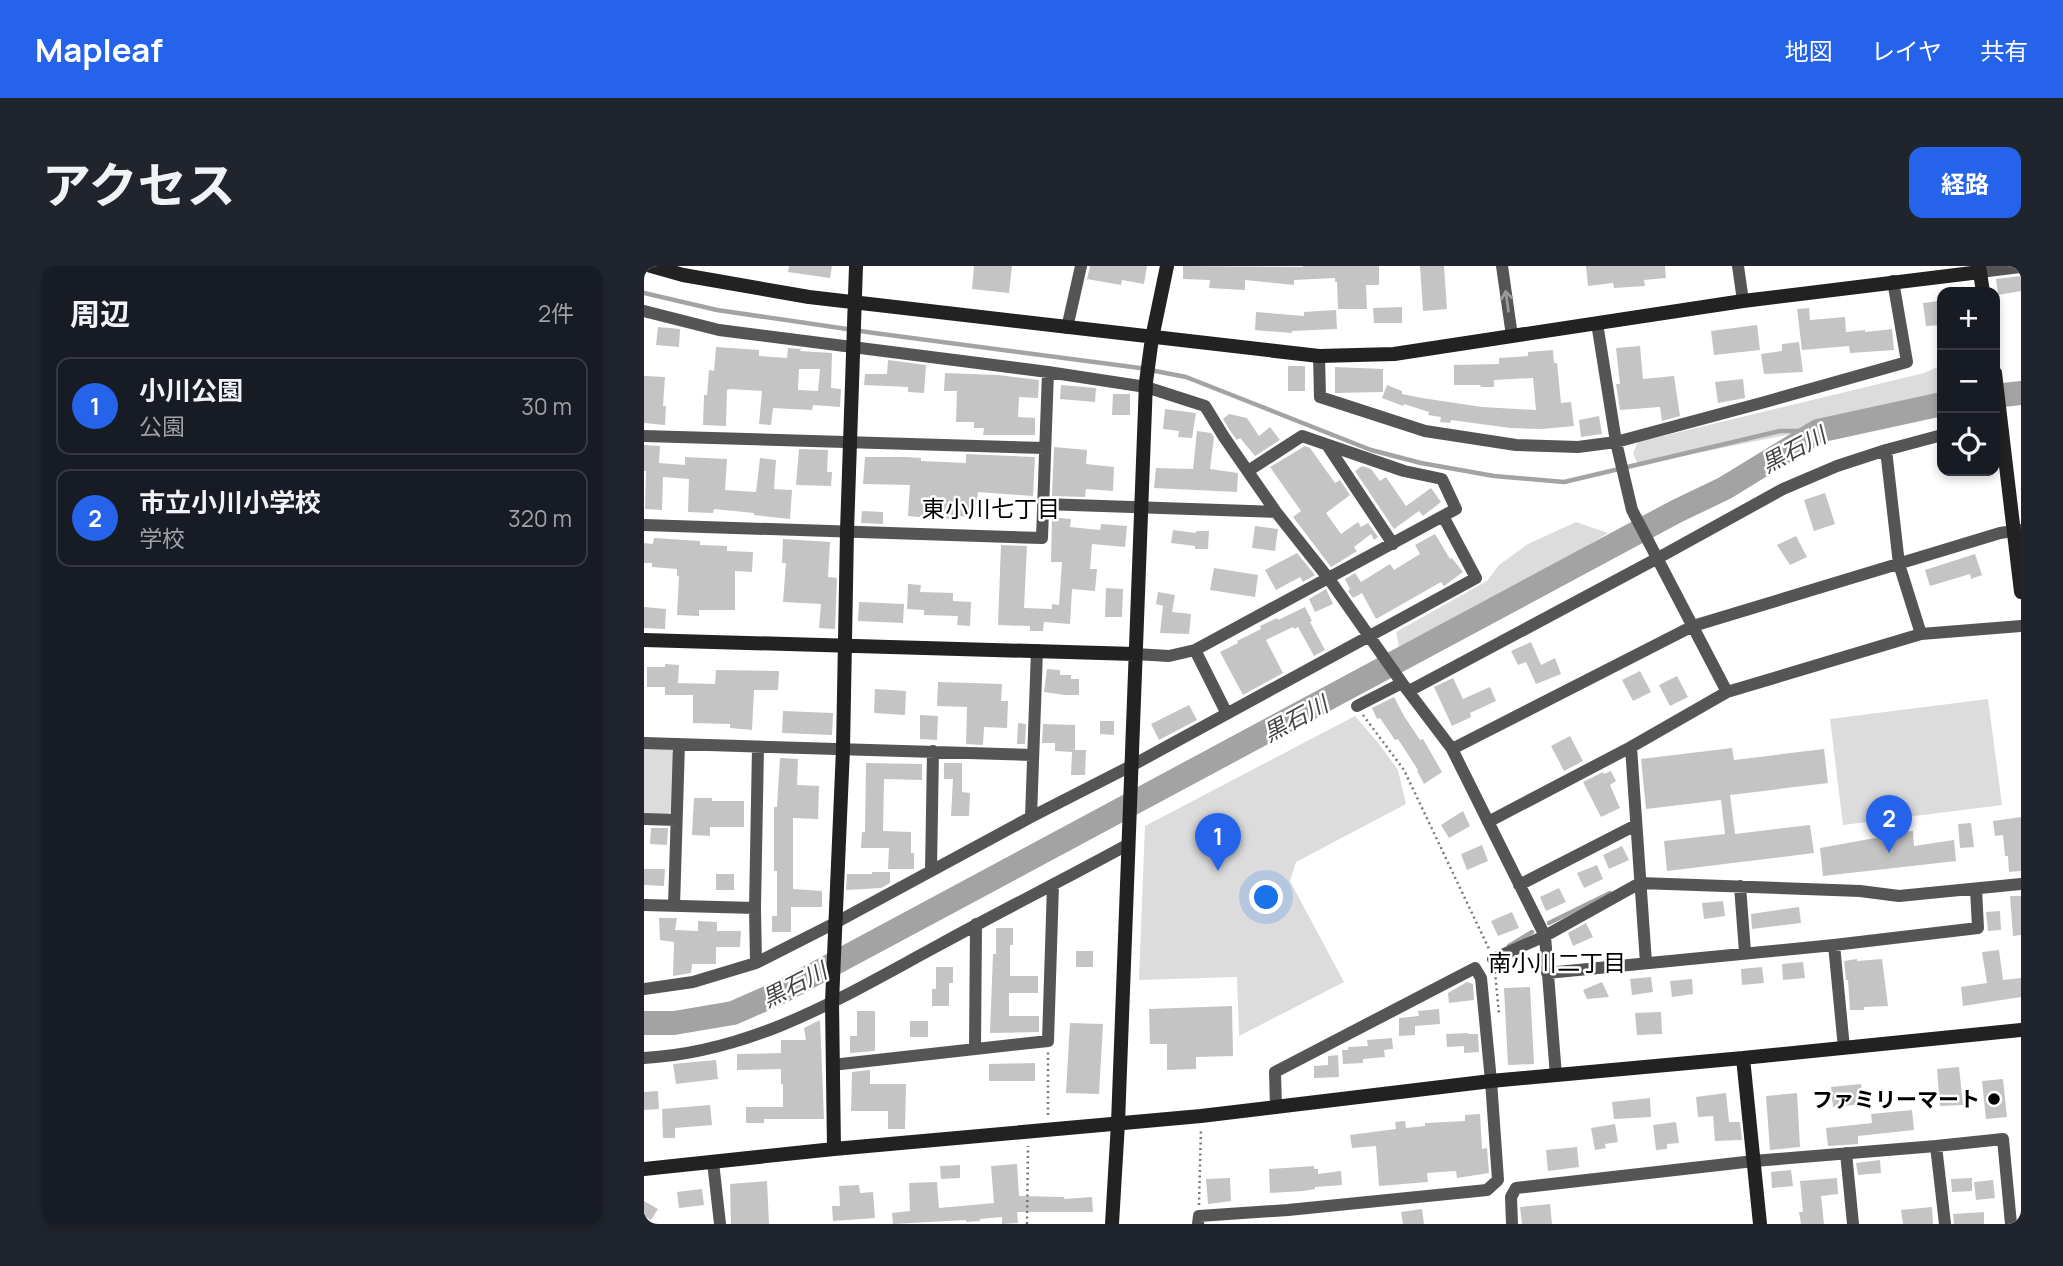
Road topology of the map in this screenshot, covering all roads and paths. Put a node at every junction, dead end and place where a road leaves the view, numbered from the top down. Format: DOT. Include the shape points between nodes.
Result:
graph roads {
  1 [pos="651,266"];
  2 [pos="856,266"];
  3 [pos="1081,266"];
  4 [pos="1167,266"];
  5 [pos="1502,266"];
  6 [pos="1738,266"];
  7 [pos="2021,267"];
  8 [pos="1979,269"];
  9 [pos="1893,281"];
  10 [pos="1982,287"];
  11 [pos="1743,301"];
  12 [pos="855,302"];
  13 [pos="644,311"];
  14 [pos="1597,323"];
  15 [pos="1068,328"];
  16 [pos="1512,337"];
  17 [pos="1152,338"];
  18 [pos="853,347"];
  19 [pos="1319,356"];
  20 [pos="1048,372"];
  21 [pos="1146,385"];
  22 [pos="2000,433"];
  23 [pos="644,436"];
  24 [pos="1937,436"];
  25 [pos="850,441"];
  26 [pos="1616,442"];
  27 [pos="1326,445"];
  28 [pos="1045,448"];
  29 [pos="1886,450"];
  30 [pos="1248,471"];
  31 [pos="1043,504"];
  32 [pos="1141,507"];
  33 [pos="1276,512"];
  34 [pos="1443,516"];
  35 [pos="644,526"];
  36 [pos="847,531"];
  37 [pos="2018,531"];
  38 [pos="1393,544"];
  39 [pos="1658,558"];
  40 [pos="1899,564"];
  41 [pos="1329,579"];
  42 [pos="2021,592"];
  43 [pos="1693,626"];
  44 [pos="2021,626"];
  45 [pos="1922,634"];
  46 [pos="644,640"];
  47 [pos="1373,641"];
  48 [pos="844,646"];
  49 [pos="1037,650"];
  50 [pos="1195,650"];
  51 [pos="1135,654"];
  52 [pos="1403,683"];
  53 [pos="1727,692"];
  54 [pos="1357,706"];
  55 [pos="1227,714"];
  56 [pos="644,743"];
  57 [pos="679,744"];
  58 [pos="758,747"];
  59 [pos="1631,747"];
  60 [pos="843,749"];
  61 [pos="1452,749"];
  62 [pos="933,751"];
  63 [pos="1033,755"];
  64 [pos="1131,771"];
  65 [pos="1031,817"];
  66 [pos="644,819"];
  67 [pos="676,820"];
  68 [pos="1488,822"];
  69 [pos="1636,825"];
  70 [pos="1127,845"];
  71 [pos="931,871"];
  72 [pos="1640,883"];
  73 [pos="2021,884"];
  74 [pos="1054,885"];
  75 [pos="1519,885"];
  76 [pos="1740,886"];
  77 [pos="1976,889"];
  78 [pos="644,905"];
  79 [pos="674,906"];
  80 [pos="755,908"];
  81 [pos="976,925"];
  82 [pos="835,927"];
  83 [pos="1545,936"];
  84 [pos="1834,945"];
  85 [pos="1745,952"];
  86 [pos="1493,959"];
  87 [pos="756,963"];
  88 [pos="1646,963"];
  89 [pos="1547,973"];
  90 [pos="644,989"];
  91 [pos="832,1002"];
  92 [pos="2021,1030"];
  93 [pos="1048,1041"];
  94 [pos="1844,1048"];
  95 [pos="975,1049"];
  96 [pos="644,1058"];
  97 [pos="1743,1058"];
  98 [pos="832,1065"];
  99 [pos="1556,1076"];
  100 [pos="1491,1081"];
  101 [pos="1276,1108"];
  102 [pos="1201,1116"];
  103 [pos="1118,1123"];
  104 [pos="1048,1130"];
  105 [pos="1029,1132"];
  106 [pos="1936,1146"];
  107 [pos="834,1149"];
  108 [pos="1846,1153"];
  109 [pos="1754,1161"];
  110 [pos="713,1162"];
  111 [pos="644,1170"];
  112 [pos="1288,1210"];
  113 [pos="1199,1220"];
  114 [pos="720,1224"];
  115 [pos="1027,1224"];
  116 [pos="1112,1224"];
  117 [pos="1287,1224"];
  118 [pos="1512,1224"];
  119 [pos="1760,1224"];
  120 [pos="1853,1224"];
  121 [pos="1945,1224"];
  122 [pos="2011,1224"];
  1 -- 12 [label="street"];
  2 -- 12 [label="street"];
  3 -- 15 [label="street"];
  4 -- 17 [label="street"];
  16 -- 5 [label="street, one-way"];
  6 -- 11 [label="street"];
  7 -- 8 [label="street"];
  8 -- 9 [label="street"];
  8 -- 10 [label="street"];
  9 -- 11 [label="street"];
  9 -- 26 [label="street" via="1907,362"];
  11 -- 14 [label="street"];
  12 -- 15 [label="street"];
  12 -- 18 [label="street"];
  13 -- 18 [label="street" via="719,330"];
  14 -- 16 [label="street"];
  14 -- 26 [label="street"];
  15 -- 17 [label="street"];
  16 -- 19 [label="street" via="1394,354"];
  17 -- 19 [label="street"];
  17 -- 21 [label="street"];
  18 -- 20 [label="street"];
  18 -- 25 [label="street"];
  19 -- 26 [label="street" via="1320,397 1425,431 1516,445 1578,447"];
  20 -- 21 [label="street"];
  20 -- 28 [label="street"];
  21 -- 30 [label="street" via="1205,406"];
  21 -- 32 [label="street"];
  22 -- 37 [label="street"];
  23 -- 25 [label="street"];
  24 -- 29 [label="street"];
  25 -- 28 [label="street"];
  25 -- 36 [label="street"];
  26 -- 39 [label="street" via="1632,510"];
  27 -- 30 [label="street" via="1302,436"];
  27 -- 34 [label="street" via="1442,479 1456,509"];
  27 -- 38 [label="street"];
  28 -- 31 [label="street"];
  29 -- 39 [label="street" via="1783,489"];
  29 -- 40 [label="street"];
  30 -- 33 [label="street"];
  31 -- 32 [label="street"];
  31 -- 36 [label="street" via="1042,538"];
  32 -- 33 [label="street"];
  32 -- 51 [label="street"];
  33 -- 41 [label="street"];
  34 -- 38 [label="street"];
  34 -- 47 [label="street" via="1476,578"];
  35 -- 36 [label="street"];
  36 -- 48 [label="street"];
  37 -- 40 [label="street"];
  37 -- 42 [label="street"];
  38 -- 41 [label="street"];
  39 -- 43 [label="street"];
  39 -- 52 [label="street"];
  40 -- 43 [label="street"];
  40 -- 45 [label="street"];
  41 -- 47 [label="street"];
  41 -- 50 [label="street"];
  43 -- 53 [label="street"];
  43 -- 61 [label="street"];
  44 -- 45 [label="street"];
  45 -- 53 [label="street"];
  46 -- 48 [label="street"];
  47 -- 52 [label="street"];
  47 -- 55 [label="street"];
  48 -- 49 [label="street"];
  48 -- 60 [label="street"];
  49 -- 51 [label="street"];
  49 -- 63 [label="street"];
  50 -- 51 [label="street" via="1168,656"];
  50 -- 55 [label="street"];
  51 -- 64 [label="street"];
  52 -- 54 [label="street"];
  52 -- 61 [label="street"];
  53 -- 59 [label="street"];
  54 -- 86 [label="path" via="1404,770"];
  55 -- 64 [label="street"];
  56 -- 57 [label="street"];
  57 -- 58 [label="street"];
  57 -- 67 [label="street"];
  58 -- 60 [label="street"];
  58 -- 80 [label="street"];
  59 -- 68 [label="street"];
  59 -- 69 [label="street"];
  60 -- 62 [label="street"];
  60 -- 82 [label="street"];
  61 -- 68 [label="street"];
  62 -- 63 [label="street"];
  62 -- 71 [label="street"];
  63 -- 65 [label="street"];
  64 -- 65 [label="street"];
  64 -- 70 [label="street"];
  65 -- 71 [label="street"];
  66 -- 67 [label="street"];
  67 -- 79 [label="street"];
  68 -- 75 [label="street"];
  69 -- 72 [label="street"];
  69 -- 75 [label="street"];
  70 -- 74 [label="street"];
  70 -- 103 [label="street"];
  71 -- 82 [label="street"];
  72 -- 76 [label="street"];
  72 -- 83 [label="street"];
  72 -- 88 [label="street"];
  73 -- 77 [label="street"];
  74 -- 81 [label="street"];
  74 -- 93 [label="street"];
  75 -- 83 [label="street"];
  76 -- 77 [label="street" via="1899,896"];
  76 -- 85 [label="street"];
  77 -- 84 [label="street" via="1978,928"];
  78 -- 79 [label="street"];
  79 -- 80 [label="street"];
  80 -- 87 [label="street"];
  81 -- 91 [label="street"];
  81 -- 95 [label="street"];
  82 -- 87 [label="street"];
  82 -- 91 [label="street"];
  83 -- 86 [label="street"];
  83 -- 89 [label="street"];
  84 -- 85 [label="street"];
  84 -- 94 [label="street"];
  85 -- 88 [label="street"];
  87 -- 90 [label="street" via="693,982"];
  88 -- 89 [label="street"];
  89 -- 99 [label="street"];
  91 -- 96 [label="street" via="776,1029 732,1043"];
  91 -- 98 [label="street"];
  92 -- 94 [label="street"];
  93 -- 95 [label="street"];
  93 -- 104 [label="path"];
  94 -- 97 [label="street"];
  95 -- 98 [label="street"];
  97 -- 99 [label="street"];
  97 -- 109 [label="street"];
  98 -- 107 [label="street"];
  99 -- 100 [label="street"];
  100 -- 101 [label="street"];
  100 -- 101 [label="street" via="1481,978 1475,968 1275,1072"];
  100 -- 112 [label="street" via="1498,1180 1487,1190"];
  101 -- 102 [label="street"];
  102 -- 103 [label="street"];
  102 -- 113 [label="path"];
  103 -- 104 [label="street"];
  103 -- 116 [label="street"];
  104 -- 105 [label="street"];
  105 -- 107 [label="street"];
  105 -- 115 [label="path"];
  106 -- 108 [label="street"];
  106 -- 121 [label="street"];
  106 -- 122 [label="street" via="2003,1139"];
  107 -- 110 [label="street"];
  108 -- 109 [label="street"];
  108 -- 120 [label="street"];
  109 -- 118 [label="street" via="1516,1188 1511,1197"];
  109 -- 119 [label="street"];
  110 -- 111 [label="street"];
  110 -- 114 [label="street"];
  112 -- 113 [label="street"];
  112 -- 117 [label="street"];
}
